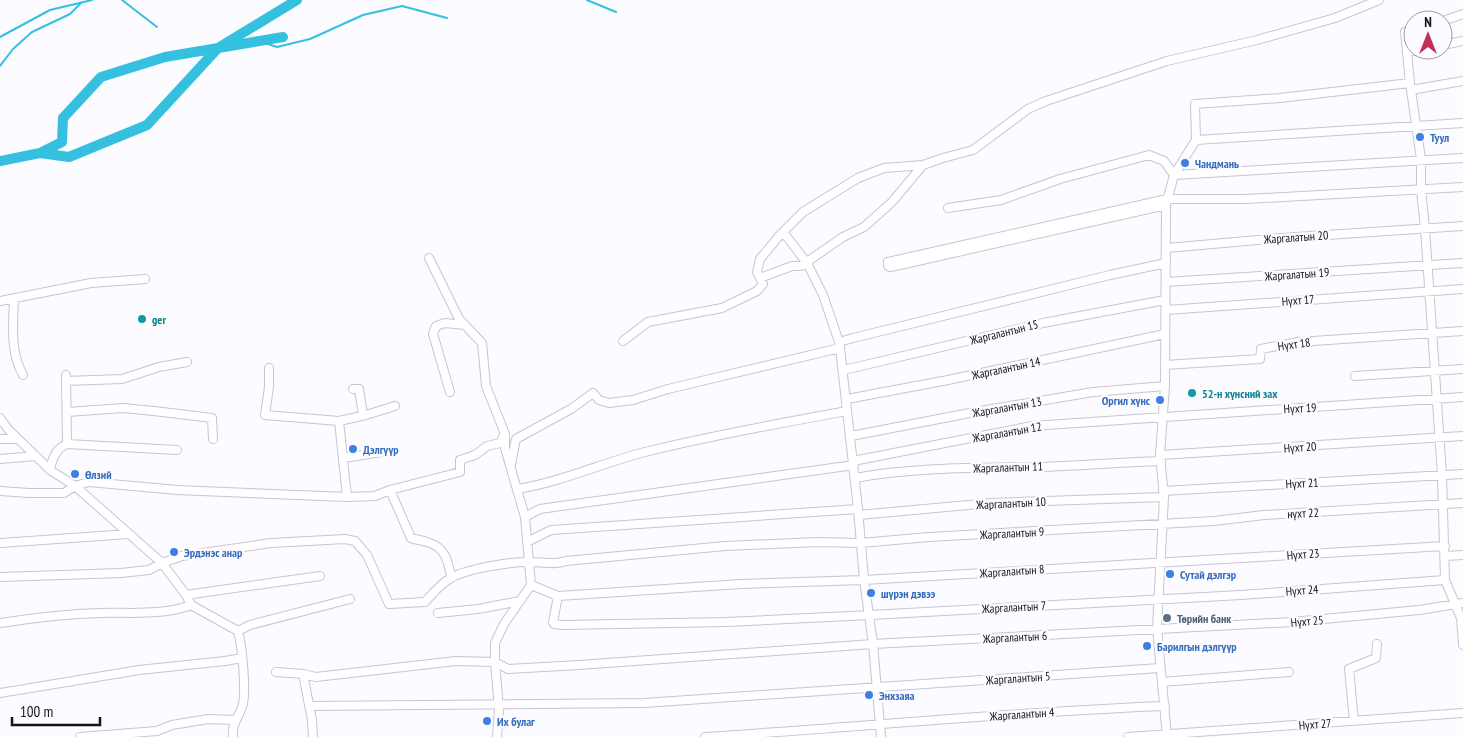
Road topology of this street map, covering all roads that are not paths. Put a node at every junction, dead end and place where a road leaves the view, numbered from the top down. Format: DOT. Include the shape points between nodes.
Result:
graph roads {
  1 [pos="1379,0"];
  2 [pos="1408,60"];
  3 [pos="1463,80"];
  4 [pos="1410,87"];
  5 [pos="1463,123"];
  6 [pos="1416,126"];
  7 [pos="1196,140"];
  8 [pos="1463,158"];
  9 [pos="1421,159"];
  10 [pos="923,165"];
  11 [pos="1174,175"];
  12 [pos="1463,187"];
  13 [pos="1421,190"];
  14 [pos="1167,202"];
  15 [pos="948,208"];
  16 [pos="1463,226"];
  17 [pos="1425,228"];
  18 [pos="783,232"];
  19 [pos="1024,235"];
  20 [pos="1167,248"];
  21 [pos="429,258"];
  22 [pos="806,262"];
  23 [pos="1166,263"];
  24 [pos="1463,263"];
  25 [pos="1428,264"];
  26 [pos="760,278"];
  27 [pos="145,279"];
  28 [pos="1166,282"];
  29 [pos="1463,289"];
  30 [pos="1430,290"];
  31 [pos="14,299"];
  32 [pos="1165,300"];
  33 [pos="0,301"];
  34 [pos="1166,310"];
  35 [pos="465,325"];
  36 [pos="1463,331"];
  37 [pos="1432,333"];
  38 [pos="1165,334"];
  39 [pos="623,341"];
  40 [pos="840,345"];
  41 [pos="187,362"];
  42 [pos="1165,365"];
  43 [pos="269,368"];
  44 [pos="1463,369"];
  45 [pos="844,370"];
  46 [pos="1435,370"];
  47 [pos="23,375"];
  48 [pos="1355,376"];
  49 [pos="1165,386"];
  50 [pos="353,389"];
  51 [pos="450,392"];
  52 [pos="1463,397"];
  53 [pos="846,399"];
  54 [pos="1436,400"];
  55 [pos="395,406"];
  56 [pos="847,411"];
  57 [pos="66,412"];
  58 [pos="363,416"];
  59 [pos="1163,417"];
  60 [pos="0,418"];
  61 [pos="339,421"];
  62 [pos="505,434"];
  63 [pos="851,436"];
  64 [pos="1463,436"];
  65 [pos="0,438"];
  66 [pos="18,438"];
  67 [pos="1439,438"];
  68 [pos="213,439"];
  69 [pos="67,444"];
  70 [pos="177,450"];
  71 [pos="388,451"];
  72 [pos="36,456"];
  73 [pos="344,458"];
  74 [pos="1161,458"];
  75 [pos="0,459"];
  76 [pos="854,463"];
  77 [pos="510,464"];
  78 [pos="50,470"];
  79 [pos="1463,474"];
  80 [pos="1442,476"];
  81 [pos="855,478"];
  82 [pos="75,486"];
  83 [pos="517,489"];
  84 [pos="390,490"];
  85 [pos="0,492"];
  86 [pos="1164,494"];
  87 [pos="347,497"];
  88 [pos="1463,503"];
  89 [pos="1444,504"];
  90 [pos="858,512"];
  91 [pos="525,517"];
  92 [pos="1163,524"];
  93 [pos="129,534"];
  94 [pos="527,542"];
  95 [pos="0,543"];
  96 [pos="861,543"];
  97 [pos="1445,546"];
  98 [pos="1463,555"];
  99 [pos="1445,556"];
  100 [pos="1161,561"];
  101 [pos="529,562"];
  102 [pos="162,563"];
  103 [pos="320,576"];
  104 [pos="451,577"];
  105 [pos="0,578"];
  106 [pos="864,580"];
  107 [pos="1445,580"];
  108 [pos="530,585"];
  109 [pos="186,595"];
  110 [pos="558,596"];
  111 [pos="1159,598"];
  112 [pos="350,599"];
  113 [pos="520,601"];
  114 [pos="1460,603"];
  115 [pos="191,605"];
  116 [pos="438,613"];
  117 [pos="870,615"];
  118 [pos="0,623"];
  119 [pos="1157,628"];
  120 [pos="238,631"];
  121 [pos="1463,640"];
  122 [pos="873,644"];
  123 [pos="1377,644"];
  124 [pos="1463,645"];
  125 [pos="242,658"];
  126 [pos="495,662"];
  127 [pos="1160,668"];
  128 [pos="276,672"];
  129 [pos="1288,672"];
  130 [pos="303,674"];
  131 [pos="1162,682"];
  132 [pos="876,688"];
  133 [pos="0,693"];
  134 [pos="498,704"];
  135 [pos="310,706"];
  136 [pos="1164,706"];
  137 [pos="1463,713"];
  138 [pos="235,720"];
  139 [pos="1354,721"];
  140 [pos="880,725"];
  141 [pos="159,734"];
  142 [pos="1167,736"];
  143 [pos="80,737"];
  144 [pos="233,737"];
  145 [pos="313,737"];
  146 [pos="497,737"];
  147 [pos="706,737"];
  148 [pos="881,737"];
  149 [pos="1128,737"];
  1 -- 10 [label="street" via="1334,18 1257,40 1166,60 1046,100 973,150"];
  2 -- 4 [label="street"];
  3 -- 4 [label="street"];
  4 -- 6 [label="street"];
  4 -- 7 [label="street" via="1195,104"];
  5 -- 6 [label="street"];
  6 -- 7 [label="street"];
  6 -- 9 [label="street"];
  7 -- 11 [label="street"];
  8 -- 9 [label="street"];
  9 -- 11 [label="street"];
  9 -- 13 [label="street"];
  10 -- 18 [label="street" via="884,168 858,178 803,212"];
  10 -- 22 [label="street" via="892,202 864,227"];
  11 -- 14 [label="street"];
  11 -- 15 [label="street" via="1164,161 1149,155 1060,179 1001,200"];
  12 -- 13 [label="street"];
  13 -- 14 [label="street"];
  13 -- 17 [label="street"];
  14 -- 19 [label="street"];
  14 -- 20 [label="street"];
  16 -- 17 [label="street, Жаргалатын 20"];
  17 -- 20 [label="street, Жаргалатын 20"];
  17 -- 25 [label="street"];
  18 -- 22 [label="street"];
  18 -- 26 [label="street" via="760,258 757,272"];
  19 -- 19 [label="street" via="900,265 888,266 888,262"];
  20 -- 23 [label="street"];
  21 -- 35 [label="street"];
  22 -- 26 [label="street"];
  22 -- 40 [label="street" via="823,295"];
  23 -- 28 [label="street"];
  23 -- 40 [label="street" via="1110,274"];
  24 -- 25 [label="street, Жаргалатын 19"];
  25 -- 28 [label="street, Жаргалатын 19"];
  25 -- 30 [label="street"];
  26 -- 39 [label="street" via="762,284 757,291 722,308 648,322"];
  27 -- 31 [label="street" via="91,283"];
  28 -- 32 [label="street"];
  29 -- 30 [label="street, Нүхт 17"];
  30 -- 34 [label="street, Нүхт 17"];
  30 -- 37 [label="street"];
  31 -- 33 [label="street"];
  31 -- 47 [label="street" via="14,346 17,366"];
  32 -- 34 [label="street"];
  32 -- 45 [label="street, Жаргалантын 15" via="1043,323"];
  34 -- 38 [label="street"];
  35 -- 51 [label="street" via="445,323 436,326 434,334"];
  35 -- 62 [label="street" via="482,342 486,386"];
  36 -- 37 [label="street"];
  37 -- 42 [label="street, Нүхт 18" via="1298,342 1262,349 1260,358"];
  37 -- 46 [label="street"];
  38 -- 42 [label="street"];
  38 -- 53 [label="street, Жаргалантын 14"];
  40 -- 45 [label="street"];
  40 -- 77 [label="street" via="633,400 609,403 599,400 593,393 571,409 516,438"];
  41 -- 57 [label="street" via="122,379 66,378"];
  42 -- 49 [label="street"];
  43 -- 61 [label="street" via="265,415"];
  44 -- 46 [label="street"];
  45 -- 53 [label="street"];
  46 -- 48 [label="street"];
  46 -- 54 [label="street"];
  49 -- 59 [label="street"];
  49 -- 63 [label="street, Жаргалантын 13" via="1093,392"];
  50 -- 58 [label="street" via="359,388"];
  52 -- 54 [label="street, Нүхт 19"];
  53 -- 56 [label="street"];
  54 -- 59 [label="street, Нүхт 19"];
  54 -- 67 [label="street"];
  55 -- 58 [label="street"];
  56 -- 63 [label="street"];
  56 -- 83 [label="street" via="746,429 647,452 551,482"];
  57 -- 68 [label="street" via="123,408 212,418"];
  57 -- 69 [label="street"];
  58 -- 61 [label="street"];
  59 -- 74 [label="street"];
  59 -- 76 [label="street, Жаргалантын 12" via="1032,426"];
  60 -- 66 [label="street"];
  61 -- 73 [label="street"];
  62 -- 77 [label="street"];
  62 -- 84 [label="street" via="500,443 460,460 460,472"];
  63 -- 76 [label="street"];
  64 -- 67 [label="street, Нүхт 20"];
  65 -- 66 [label="street"];
  66 -- 72 [label="street"];
  67 -- 74 [label="street, Нүхт 20"];
  67 -- 80 [label="street"];
  69 -- 70 [label="street"];
  69 -- 78 [label="street" via="52,458"];
  71 -- 73 [label="street"];
  72 -- 75 [label="street"];
  72 -- 78 [label="street"];
  73 -- 87 [label="street"];
  74 -- 81 [label="street, Жаргалантын 11" via="916,470"];
  74 -- 86 [label="street"];
  76 -- 81 [label="street"];
  76 -- 91 [label="street, Жаргалантын 12" via="546,508"];
  77 -- 83 [label="street"];
  78 -- 82 [label="street"];
  79 -- 80 [label="street, Нүхт 21"];
  80 -- 86 [label="street, Нүхт 21"];
  80 -- 89 [label="street"];
  81 -- 90 [label="street"];
  82 -- 85 [label="street" via="64,493"];
  82 -- 87 [label="street" via="89,482 177,490"];
  82 -- 93 [label="street"];
  83 -- 91 [label="street"];
  84 -- 87 [label="street" via="375,496"];
  84 -- 104 [label="street" via="411,538 442,550"];
  86 -- 90 [label="street, Жаргалантын 10"];
  86 -- 92 [label="street"];
  88 -- 89 [label="street, нүхт 22"];
  89 -- 92 [label="street, нүхт 22"];
  89 -- 97 [label="street"];
  90 -- 94 [label="street, Жаргалантын 10" via="551,530"];
  90 -- 96 [label="street"];
  91 -- 94 [label="street"];
  92 -- 96 [label="street, Жаргалантын 9"];
  92 -- 100 [label="street"];
  93 -- 95 [label="street"];
  93 -- 102 [label="street"];
  94 -- 101 [label="street"];
  96 -- 101 [label="street, Жаргалантын 9" via="726,546 560,563"];
  96 -- 106 [label="street"];
  97 -- 99 [label="street"];
  97 -- 100 [label="street, Нүхт 23"];
  98 -- 99 [label="street"];
  99 -- 107 [label="street"];
  100 -- 106 [label="street, Жаргалантын 8"];
  100 -- 111 [label="street"];
  101 -- 104 [label="street, Жаргалантын 9" via="510,563"];
  101 -- 108 [label="street"];
  102 -- 104 [label="street" via="182,556 271,543 344,539 355,541 367,555 389,604 425,602"];
  102 -- 105 [label="street" via="149,570 121,573"];
  102 -- 109 [label="street"];
  103 -- 109 [label="street"];
  106 -- 110 [label="street, Жаргалантын 8"];
  106 -- 117 [label="street"];
  107 -- 111 [label="street, Нүхт 24"];
  107 -- 114 [label="street"];
  108 -- 110 [label="street"];
  108 -- 113 [label="street"];
  109 -- 115 [label="street"];
  110 -- 117 [label="street, Жаргалантын 7" via="553,622 562,625"];
  111 -- 117 [label="street, Жаргалантын 7"];
  111 -- 119 [label="street"];
  112 -- 120 [label="street"];
  113 -- 116 [label="street"];
  113 -- 126 [label="street" via="496,643"];
  114 -- 119 [label="street, Нүхт 25" via="1292,622"];
  114 -- 121 [label="street"];
  115 -- 118 [label="street" via="181,609 76,614"];
  115 -- 120 [label="street"];
  117 -- 122 [label="street"];
  119 -- 122 [label="street, Жаргалантын 6"];
  119 -- 127 [label="street"];
  120 -- 125 [label="street"];
  121 -- 124 [label="street"];
  122 -- 126 [label="street, Жаргалантын 6" via="521,669 508,669"];
  122 -- 132 [label="street"];
  123 -- 139 [label="street" via="1376,658 1349,669"];
  125 -- 133 [label="street" via="139,670"];
  125 -- 138 [label="street" via="244,698"];
  126 -- 130 [label="street, Жаргалантын 6" via="456,661 316,677"];
  126 -- 134 [label="street"];
  127 -- 131 [label="street"];
  127 -- 132 [label="street, Жаргалантын 5"];
  128 -- 130 [label="street, Жаргалантын 6"];
  129 -- 131 [label="street"];
  130 -- 135 [label="street"];
  131 -- 136 [label="street"];
  132 -- 134 [label="street, Жаргалантын 5" via="644,703"];
  132 -- 140 [label="street"];
  134 -- 135 [label="street, Жаргалантын 5"];
  134 -- 146 [label="street"];
  135 -- 145 [label="street"];
  136 -- 140 [label="street, Жаргалантын 4"];
  136 -- 142 [label="street"];
  137 -- 139 [label="street, Нүхт 27"];
  138 -- 141 [label="street" via="208,719 172,725"];
  138 -- 144 [label="street"];
  139 -- 142 [label="street, Нүхт 27"];
  140 -- 147 [label="street, Жаргалантын 4"];
  140 -- 148 [label="street"];
  141 -- 143 [label="street"];
  142 -- 149 [label="street, Нүхт 27"];
}
